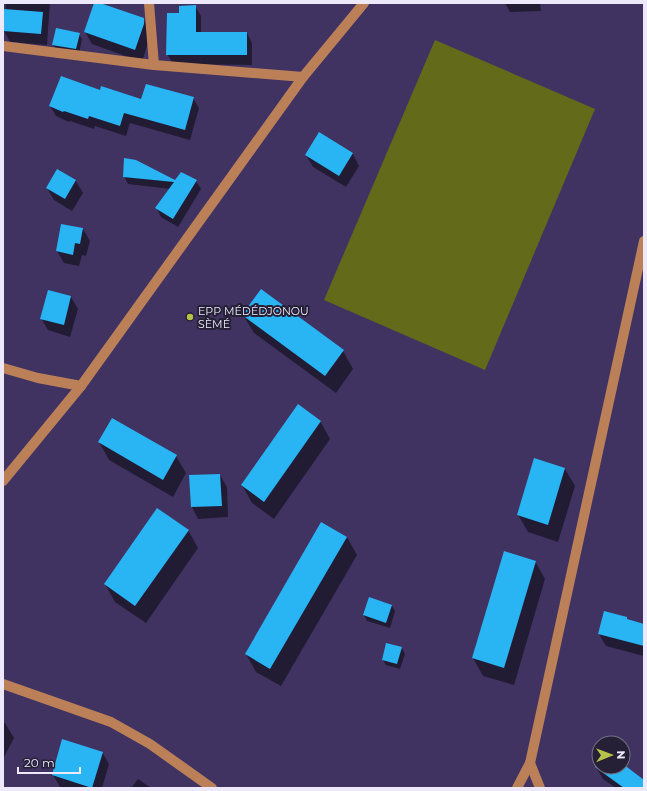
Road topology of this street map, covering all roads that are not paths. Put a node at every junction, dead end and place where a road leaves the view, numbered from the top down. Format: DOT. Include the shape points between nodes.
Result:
graph roads {
  1 [pos="149,3"];
  2 [pos="364,3"];
  3 [pos="8,46"];
  4 [pos="3,51"];
  5 [pos="154,65"];
  6 [pos="303,77"];
  7 [pos="644,241"];
  8 [pos="3,368"];
  9 [pos="81,386"];
  10 [pos="3,481"];
  11 [pos="3,684"];
  12 [pos="530,762"];
  13 [pos="212,788"];
  14 [pos="518,788"];
  15 [pos="540,788"];
  1 -- 5 [label="street"];
  2 -- 6 [label="street"];
  3 -- 4 [label="street"];
  3 -- 5 [label="street"];
  5 -- 6 [label="street"];
  6 -- 9 [label="street"];
  7 -- 12 [label="street"];
  8 -- 9 [label="street"];
  9 -- 10 [label="street"];
  11 -- 13 [label="street" via="111,722 150,744"];
  12 -- 14 [label="street"];
  12 -- 15 [label="street"];
}
